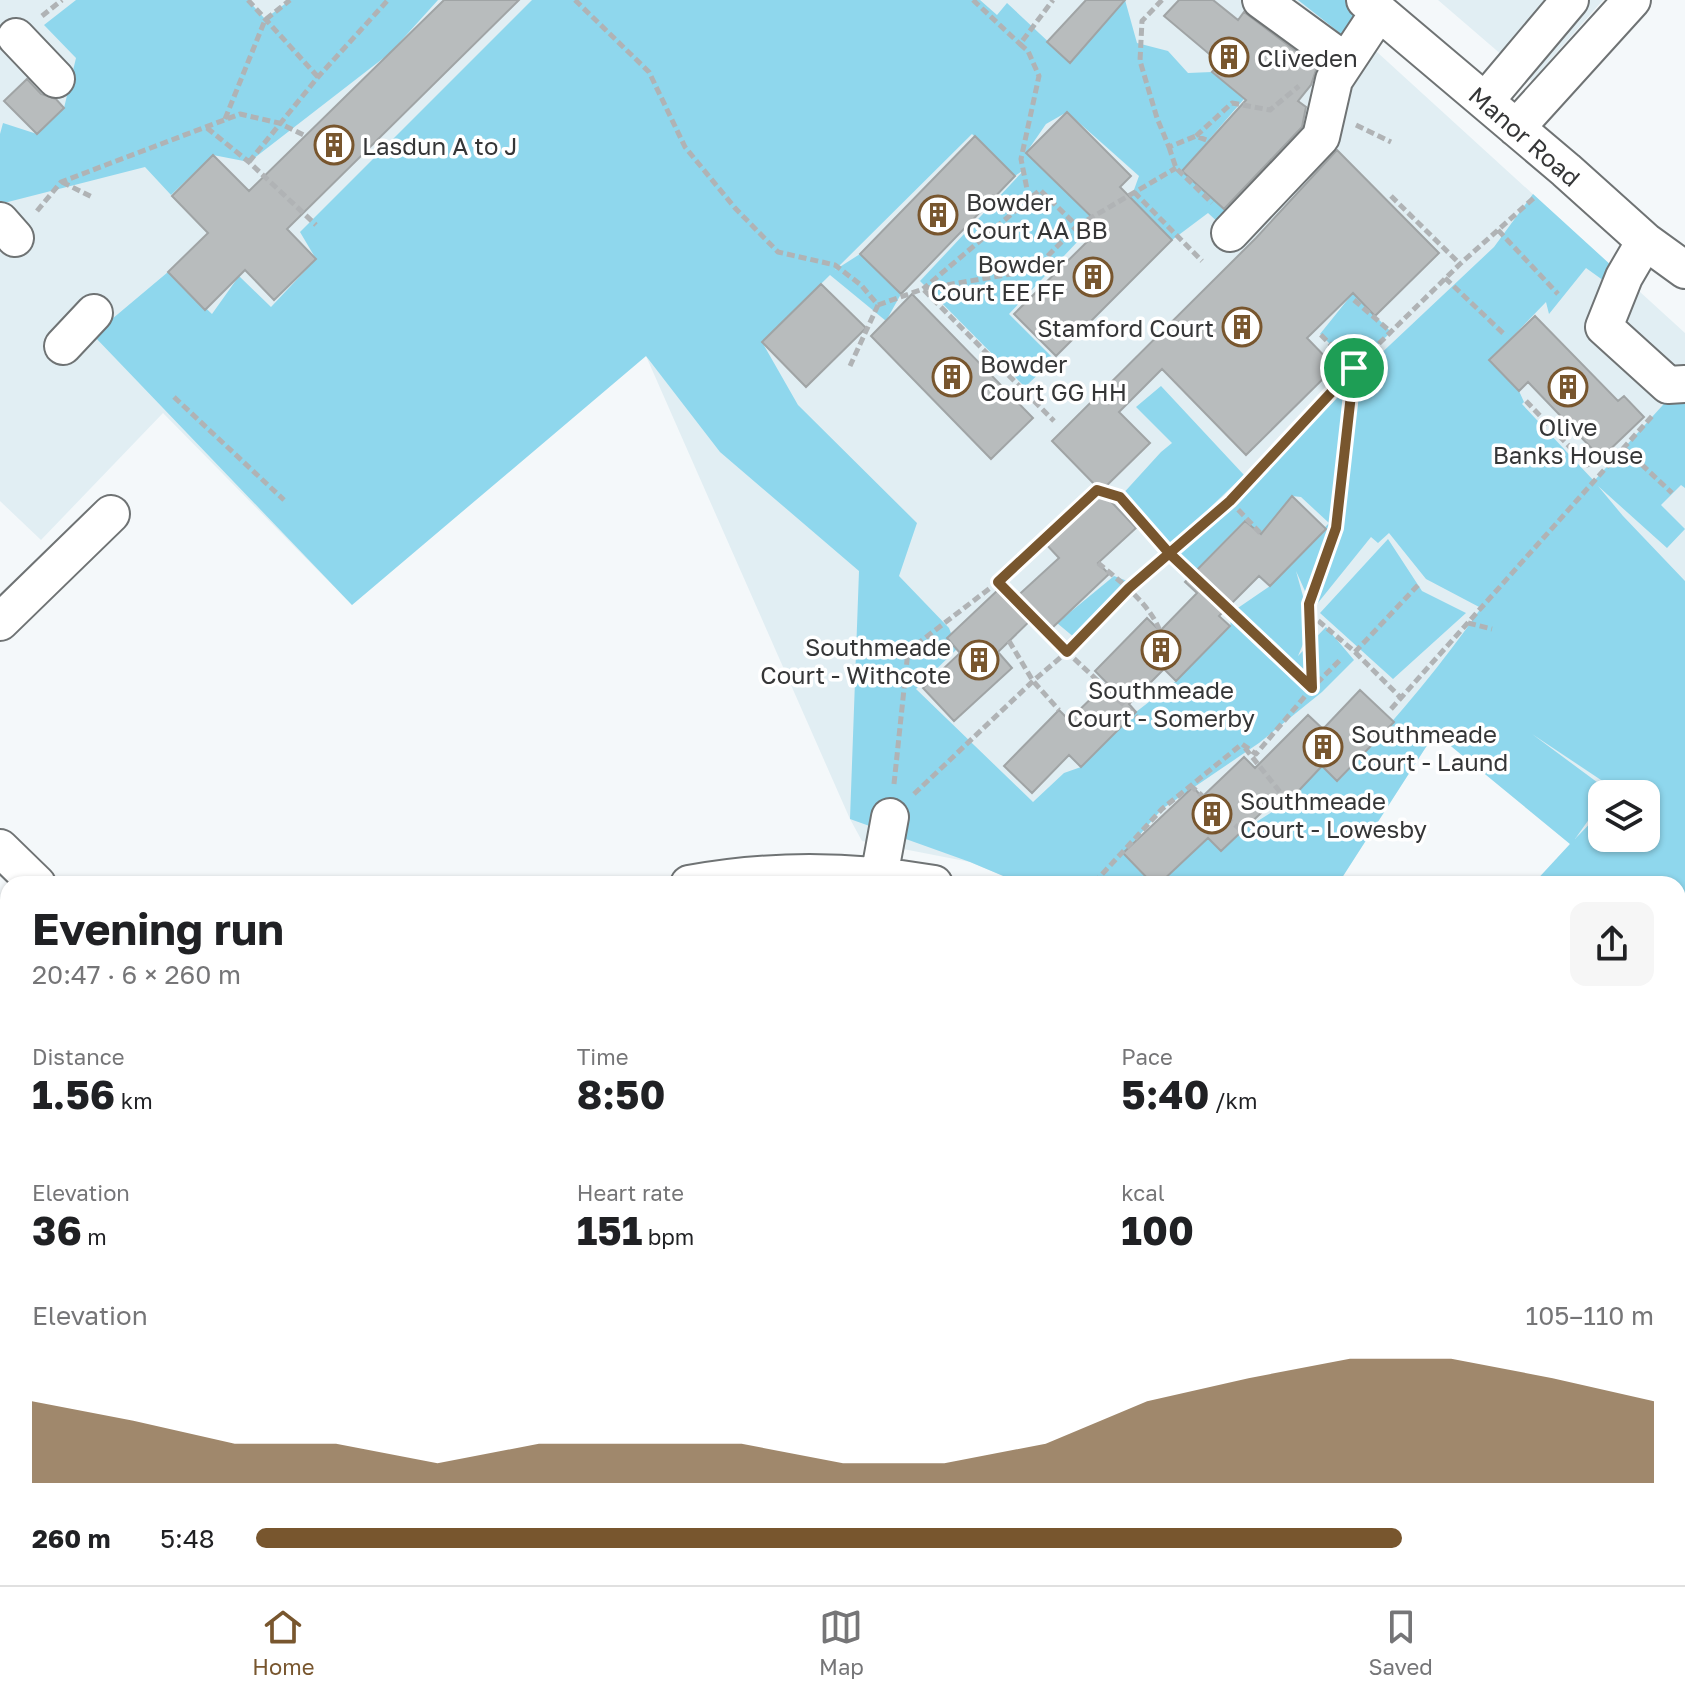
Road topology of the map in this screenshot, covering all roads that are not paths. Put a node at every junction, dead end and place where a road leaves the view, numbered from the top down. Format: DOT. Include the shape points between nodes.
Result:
graph roads {
  1 [pos="1261,0"];
  2 [pos="1570,0"];
  3 [pos="1632,0"];
  4 [pos="1372,6"];
  5 [pos="5,35"];
  6 [pos="1339,77"];
  7 [pos="56,79"];
  8 [pos="1485,101"];
  9 [pos="1516,128"];
  10 [pos="1233,230"];
  11 [pos="1645,241"];
  12 [pos="1684,267"];
  13 [pos="94,313"];
  14 [pos="63,346"];
  15 [pos="1683,384"];
  16 [pos="111,514"];
  17 [pos="0,622"];
  18 [pos="890,817"];
  19 [pos="0,848"];
  20 [pos="29,876"];
  21 [pos="739,876"];
  22 [pos="862,876"];
  23 [pos="879,876"];
  1 -- 6 [label="street"];
  2 -- 8 [label="street"];
  3 -- 9 [label="street"];
  4 -- 6 [label="street"];
  4 -- 8 [label="street, Manor Road"];
  5 -- 7 [label="street"];
  6 -- 10 [label="street" via="1321,137"];
  8 -- 9 [label="street, Manor Road"];
  9 -- 11 [label="street, Manor Road"];
  11 -- 12 [label="street, Manor Road"];
  11 -- 15 [label="street" via="1604,327 1668,385"];
  13 -- 14 [label="street"];
  16 -- 17 [label="street"];
  18 -- 23 [label="street"];
  19 -- 20 [label="street"];
  21 -- 22 [label="street"];
}
